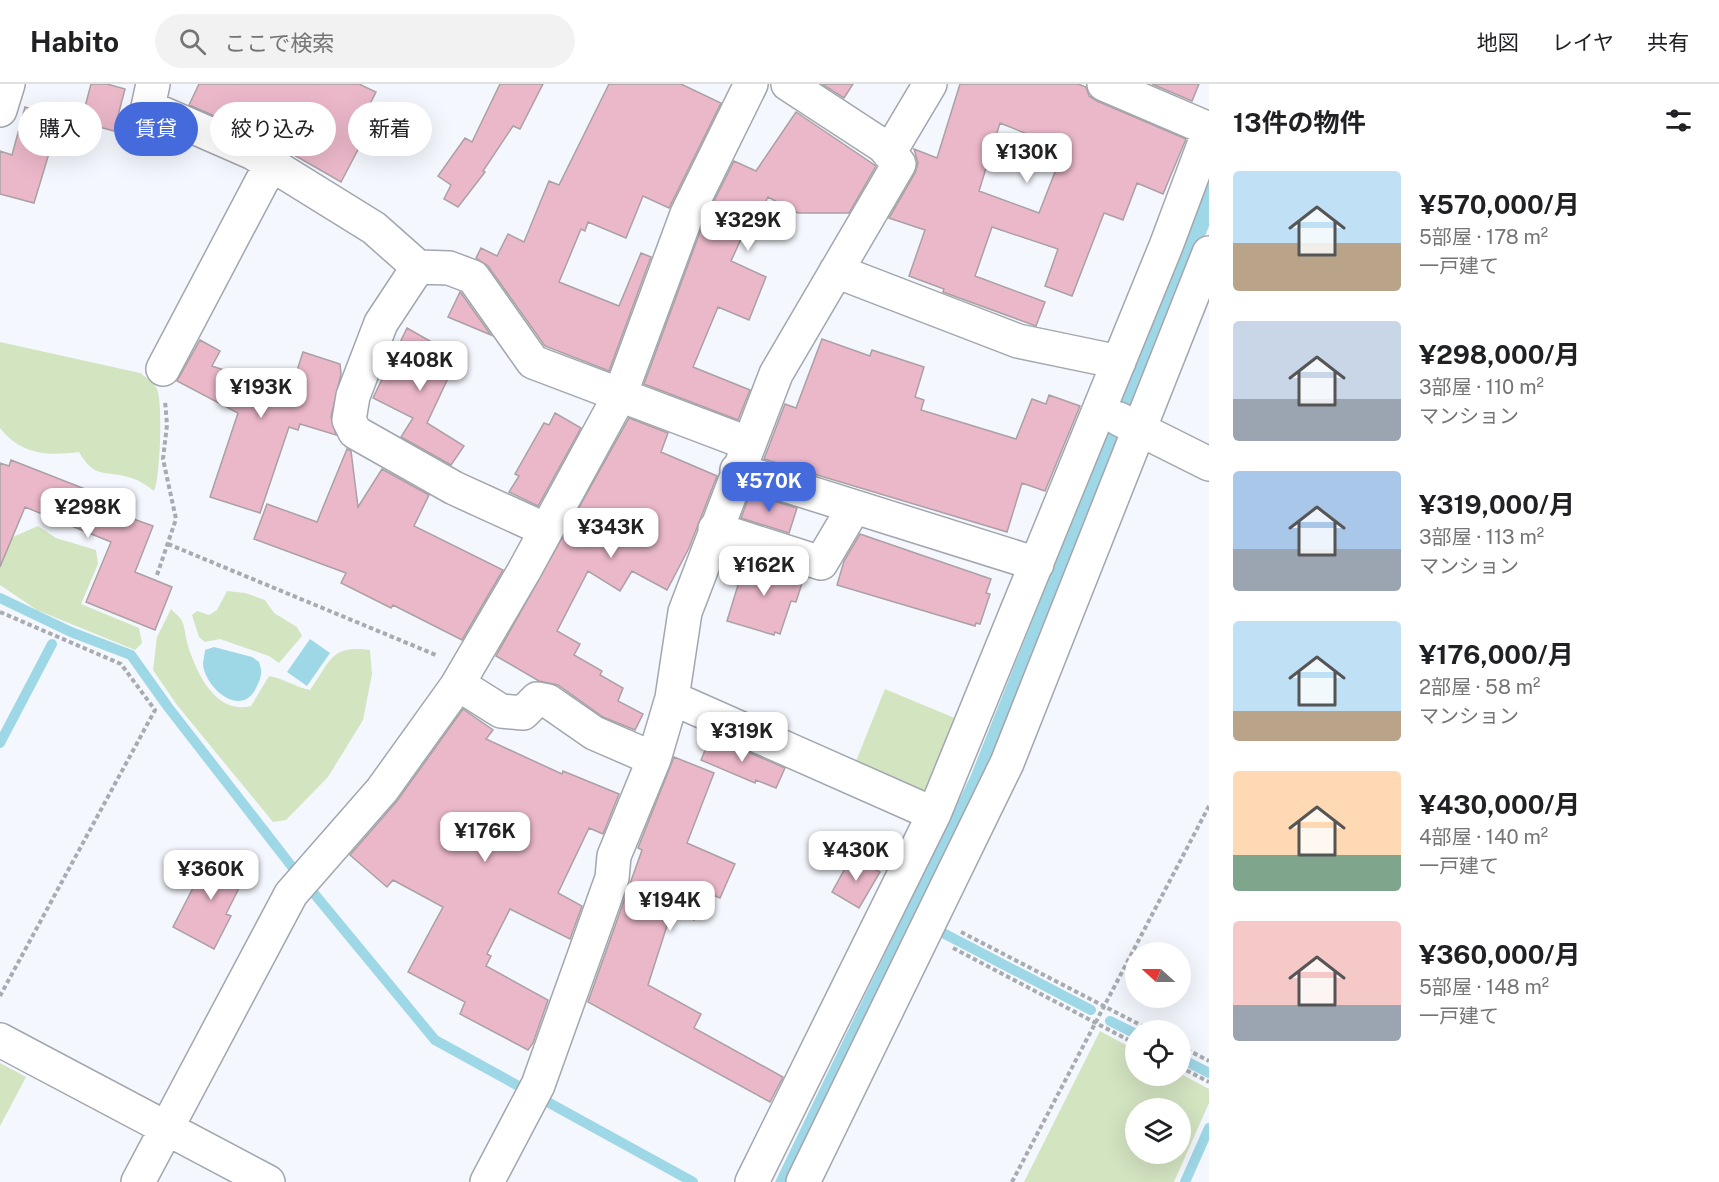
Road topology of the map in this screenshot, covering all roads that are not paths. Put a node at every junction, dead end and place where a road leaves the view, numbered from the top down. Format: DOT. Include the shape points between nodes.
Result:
graph roads {
  1 [pos="8,84"];
  2 [pos="153,84"];
  3 [pos="751,84"];
  4 [pos="788,84"];
  5 [pos="930,84"];
  6 [pos="1104,84"];
  7 [pos="0,110"];
  8 [pos="1209,130"];
  9 [pos="889,153"];
  10 [pos="271,164"];
  11 [pos="1209,253"];
  12 [pos="418,267"];
  13 [pos="836,271"];
  14 [pos="1119,362"];
  15 [pos="163,369"];
  16 [pos="620,395"];
  17 [pos="1121,420"];
  18 [pos="742,456"];
  19 [pos="1209,464"];
  20 [pos="854,507"];
  21 [pos="715,529"];
  22 [pos="546,530"];
  23 [pos="1037,564"];
  24 [pos="462,676"];
  25 [pos="672,698"];
  26 [pos="654,759"];
  27 [pos="934,814"];
  28 [pos="0,1040"];
  29 [pos="167,1128"];
  30 [pos="138,1182"];
  31 [pos="268,1182"];
  32 [pos="487,1182"];
  33 [pos="752,1182"];
  34 [pos="803,1182"];
  1 -- 7 [label="street"];
  2 -- 10 [label="street" via="148,107"];
  3 -- 16 [label="street" via="687,214"];
  4 -- 9 [label="street"];
  5 -- 9 [label="street"];
  6 -- 8 [label="street"];
  8 -- 14 [label="street"];
  9 -- 13 [label="street" via="899,164"];
  10 -- 12 [label="street" via="374,228"];
  10 -- 15 [label="street"];
  11 -- 17 [label="street"];
  12 -- 16 [label="street" via="449,268 472,277 533,362"];
  12 -- 22 [label="street" via="381,323 353,396 349,420 355,432 454,488"];
  13 -- 14 [label="street" via="1018,341"];
  13 -- 18 [label="street" via="776,374"];
  14 -- 17 [label="street"];
  16 -- 18 [label="street"];
  16 -- 22 [label="street"];
  17 -- 19 [label="street"];
  17 -- 23 [label="street"];
  17 -- 34 [label="street" via="1007,763"];
  18 -- 20 [label="street"];
  18 -- 21 [label="street"];
  20 -- 21 [label="street" via="820,563"];
  20 -- 23 [label="street"];
  21 -- 25 [label="street" via="685,612"];
  22 -- 24 [label="street"];
  23 -- 27 [label="street"];
  24 -- 26 [label="street" via="501,711 523,713 537,699 548,701 594,733"];
  24 -- 29 [label="street" via="382,790 301,882"];
  25 -- 26 [label="street"];
  25 -- 27 [label="street"];
  26 -- 32 [label="street" via="614,856 612,878 534,1094"];
  27 -- 33 [label="street"];
  28 -- 29 [label="street"];
  29 -- 30 [label="street"];
  29 -- 31 [label="street"];
}
